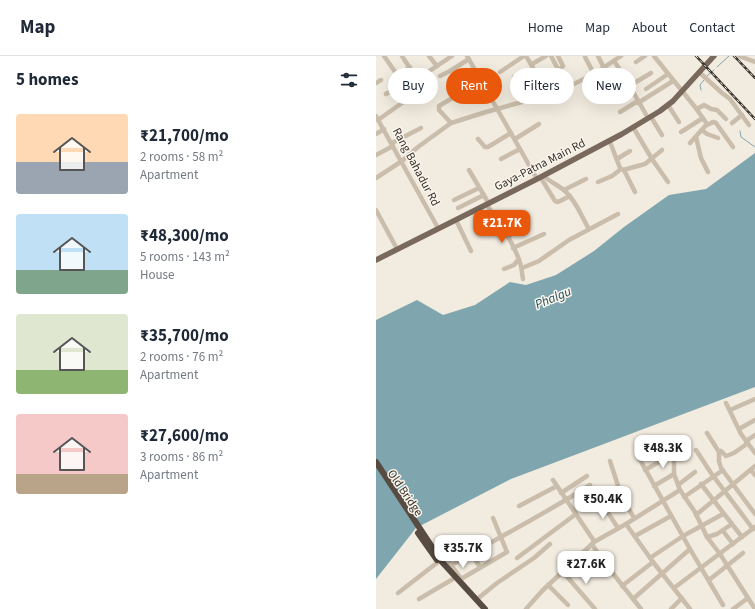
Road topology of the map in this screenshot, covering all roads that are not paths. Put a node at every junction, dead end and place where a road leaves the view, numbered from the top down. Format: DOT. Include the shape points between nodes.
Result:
graph roads {
  1 [pos="384,56"];
  2 [pos="402,56"];
  3 [pos="430,56"];
  4 [pos="452,56"];
  5 [pos="525,56"];
  6 [pos="546,56"];
  7 [pos="551,56"];
  8 [pos="558,56"];
  9 [pos="598,56"];
  10 [pos="621,56"];
  11 [pos="645,56"];
  12 [pos="654,56"];
  13 [pos="714,56"];
  14 [pos="739,56"];
  15 [pos="753,56"];
  16 [pos="585,57"];
  17 [pos="468,58"];
  18 [pos="615,59"];
  19 [pos="748,60"];
  20 [pos="636,62"];
  21 [pos="755,62"];
  22 [pos="532,64"];
  23 [pos="437,66"];
  24 [pos="410,67"];
  25 [pos="392,68"];
  26 [pos="434,68"];
  27 [pos="474,68"];
  28 [pos="534,68"];
  29 [pos="558,68"];
  30 [pos="562,68"];
  31 [pos="591,68"];
  32 [pos="604,68"];
  33 [pos="620,68"];
  34 [pos="502,71"];
  35 [pos="700,71"];
  36 [pos="651,73"];
  37 [pos="668,74"];
  38 [pos="440,76"];
  39 [pos="381,80"];
  40 [pos="673,81"];
  41 [pos="636,82"];
  42 [pos="376,83"];
  43 [pos="646,89"];
  44 [pos="682,92"];
  45 [pos="636,98"];
  46 [pos="446,102"];
  47 [pos="638,102"];
  48 [pos="399,104"];
  49 [pos="495,104"];
  50 [pos="516,104"];
  51 [pos="668,105"];
  52 [pos="498,109"];
  53 [pos="697,109"];
  54 [pos="620,112"];
  55 [pos="742,115"];
  56 [pos="377,118"];
  57 [pos="649,118"];
  58 [pos="703,118"];
  59 [pos="726,119"];
  60 [pos="679,122"];
  61 [pos="732,123"];
  62 [pos="451,124"];
  63 [pos="539,124"];
  64 [pos="707,125"];
  65 [pos="749,125"];
  66 [pos="633,127"];
  67 [pos="421,128"];
  68 [pos="384,129"];
  69 [pos="702,130"];
  70 [pos="681,132"];
  71 [pos="511,133"];
  72 [pos="376,134"];
  73 [pos="662,135"];
  74 [pos="696,137"];
  75 [pos="718,138"];
  76 [pos="478,139"];
  77 [pos="515,139"];
  78 [pos="610,142"];
  79 [pos="690,143"];
  80 [pos="392,145"];
  81 [pos="733,147"];
  82 [pos="520,148"];
  83 [pos="662,150"];
  84 [pos="630,151"];
  85 [pos="376,155"];
  86 [pos="501,159"];
  87 [pos="617,159"];
  88 [pos="652,159"];
  89 [pos="402,161"];
  90 [pos="622,169"];
  91 [pos="469,170"];
  92 [pos="708,172"];
  93 [pos="376,178"];
  94 [pos="541,178"];
  95 [pos="586,179"];
  96 [pos="598,182"];
  97 [pos="668,182"];
  98 [pos="479,188"];
  99 [pos="564,190"];
  100 [pos="635,192"];
  101 [pos="484,195"];
  102 [pos="570,196"];
  103 [pos="454,200"];
  104 [pos="488,204"];
  105 [pos="458,208"];
  106 [pos="376,210"];
  107 [pos="618,214"];
  108 [pos="456,220"];
  109 [pos="525,223"];
  110 [pos="438,228"];
  111 [pos="589,229"];
  112 [pos="544,234"];
  113 [pos="508,237"];
  114 [pos="513,248"];
  115 [pos="397,249"];
  116 [pos="471,251"];
  117 [pos="376,260"];
  118 [pos="518,260"];
  119 [pos="522,268"];
  120 [pos="504,269"];
  121 [pos="524,279"];
  122 [pos="755,399"];
  123 [pos="726,403"];
  124 [pos="730,410"];
  125 [pos="755,420"];
  126 [pos="739,429"];
  127 [pos="707,433"];
  128 [pos="755,435"];
  129 [pos="669,440"];
  130 [pos="747,442"];
  131 [pos="696,450"];
  132 [pos="721,451"];
  133 [pos="755,453"];
  134 [pos="673,454"];
  135 [pos="639,458"];
  136 [pos="610,461"];
  137 [pos="376,462"];
  138 [pos="755,466"];
  139 [pos="376,470"];
  140 [pos="645,470"];
  141 [pos="723,470"];
  142 [pos="750,470"];
  143 [pos="695,472"];
  144 [pos="674,474"];
  145 [pos="755,475"];
  146 [pos="587,476"];
  147 [pos="714,476"];
  148 [pos="553,480"];
  149 [pos="701,484"];
  150 [pos="733,484"];
  151 [pos="590,485"];
  152 [pos="557,486"];
  153 [pos="654,486"];
  154 [pos="679,487"];
  155 [pos="724,491"];
  156 [pos="561,493"];
  157 [pos="684,497"];
  158 [pos="567,500"];
  159 [pos="662,500"];
  160 [pos="712,500"];
  161 [pos="601,502"];
  162 [pos="519,506"];
  163 [pos="576,514"];
  164 [pos="724,514"];
  165 [pos="755,514"];
  166 [pos="696,515"];
  167 [pos="671,516"];
  168 [pos="493,518"];
  169 [pos="634,518"];
  170 [pos="626,524"];
  171 [pos="732,524"];
  172 [pos="702,526"];
  173 [pos="618,528"];
  174 [pos="754,528"];
  175 [pos="723,531"];
  176 [pos="635,536"];
  177 [pos="683,536"];
  178 [pos="500,537"];
  179 [pos="707,537"];
  180 [pos="742,537"];
  181 [pos="593,543"];
  182 [pos="550,544"];
  183 [pos="733,544"];
  184 [pos="433,548"];
  185 [pos="690,550"];
  186 [pos="471,553"];
  187 [pos="743,553"];
  188 [pos="720,554"];
  189 [pos="517,558"];
  190 [pos="651,560"];
  191 [pos="438,562"];
  192 [pos="450,566"];
  193 [pos="701,566"];
  194 [pos="728,566"];
  195 [pos="480,567"];
  196 [pos="563,572"];
  197 [pos="662,573"];
  198 [pos="453,579"];
  199 [pos="461,579"];
  200 [pos="709,580"];
  201 [pos="548,585"];
  202 [pos="622,586"];
  203 [pos="674,588"];
  204 [pos="398,593"];
  205 [pos="682,598"];
  206 [pos="748,598"];
  207 [pos="419,599"];
  208 [pos="477,599"];
  209 [pos="633,599"];
  210 [pos="568,605"];
  211 [pos="723,606"];
  212 [pos="481,609"];
  213 [pos="485,609"];
  214 [pos="526,609"];
  215 [pos="595,609"];
  216 [pos="640,609"];
  217 [pos="671,609"];
  218 [pos="690,609"];
  219 [pos="733,609"];
  220 [pos="755,609"];
  1 -- 25 [label="street"];
  2 -- 24 [label="street"];
  3 -- 23 [label="street"];
  4 -- 23 [label="street"];
  5 -- 22 [label="street"];
  5 -- 34 [label="street"];
  6 -- 22 [label="street"];
  7 -- 29 [label="street"];
  8 -- 30 [label="street" via="564,66"];
  9 -- 32 [label="street"];
  10 -- 18 [label="street"];
  11 -- 20 [label="street"];
  12 -- 37 [label="street"];
  13 -- 35 [label="main road, Gaya-Patna Main Rd"];
  14 -- 19 [label="street"];
  15 -- 19 [label="street"];
  16 -- 31 [label="street"];
  17 -- 27 [label="street"];
  17 -- 38 [label="street" via="454,70"];
  18 -- 32 [label="street"];
  18 -- 33 [label="street"];
  19 -- 21 [label="street"];
  22 -- 28 [label="street"];
  23 -- 26 [label="street"];
  35 -- 44 [label="main road, Gaya-Patna Main Rd"];
  35 -- 55 [label="street" via="730,99"];
  36 -- 41 [label="street"];
  37 -- 40 [label="street"];
  37 -- 43 [label="street"];
  39 -- 42 [label="street"];
  40 -- 44 [label="street"];
  40 -- 47 [label="street"];
  44 -- 51 [label="main road, Gaya-Patna Main Rd"];
  44 -- 53 [label="street"];
  45 -- 47 [label="street"];
  46 -- 62 [label="street" via="439,106 439,110"];
  47 -- 54 [label="street"];
  47 -- 57 [label="street"];
  48 -- 56 [label="street"];
  49 -- 52 [label="street"];
  50 -- 52 [label="street"];
  51 -- 57 [label="main road, Gaya-Patna Main Rd"];
  51 -- 60 [label="street"];
  52 -- 62 [label="street"];
  52 -- 71 [label="street"];
  53 -- 58 [label="street"];
  53 -- 59 [label="street" via="704,105 711,110 717,110"];
  55 -- 61 [label="street"];
  55 -- 65 [label="street"];
  56 -- 68 [label="street, Rang Bahadur Rd"];
  57 -- 66 [label="main road, Gaya-Patna Main Rd"];
  57 -- 73 [label="street"];
  58 -- 64 [label="street"];
  58 -- 70 [label="street"];
  62 -- 89 [label="street"];
  63 -- 77 [label="street"];
  64 -- 69 [label="street"];
  64 -- 81 [label="street" via="716,123"];
  66 -- 78 [label="main road, Gaya-Patna Main Rd"];
  66 -- 88 [label="street"];
  67 -- 80 [label="street"];
  68 -- 72 [label="street"];
  68 -- 80 [label="street, Rang Bahadur Rd"];
  69 -- 74 [label="street"];
  69 -- 75 [label="street"];
  71 -- 76 [label="street" via="488,148"];
  71 -- 77 [label="street"];
  74 -- 79 [label="street"];
  74 -- 92 [label="street" via="701,158"];
  77 -- 82 [label="street"];
  78 -- 87 [label="street"];
  78 -- 94 [label="main road, Gaya-Patna Main Rd"];
  80 -- 85 [label="street"];
  80 -- 89 [label="street, Rang Bahadur Rd"];
  82 -- 86 [label="street"];
  82 -- 94 [label="street"];
  83 -- 88 [label="street"];
  84 -- 87 [label="street"];
  87 -- 90 [label="street"];
  88 -- 90 [label="street" via="643,165"];
  88 -- 97 [label="street"];
  89 -- 93 [label="street"];
  89 -- 110 [label="street, Rang Bahadur Rd"];
  90 -- 96 [label="street"];
  90 -- 100 [label="street"];
  91 -- 98 [label="street"];
  94 -- 99 [label="street"];
  94 -- 102 [label="street" via="555,201"];
  94 -- 104 [label="main road, Gaya-Patna Main Rd"];
  95 -- 99 [label="street"];
  98 -- 101 [label="street"];
  98 -- 103 [label="street"];
  99 -- 102 [label="street"];
  101 -- 104 [label="street"];
  101 -- 105 [label="street"];
  102 -- 111 [label="street"];
  104 -- 108 [label="main road, Gaya-Patna Main Rd"];
  104 -- 113 [label="street"];
  106 -- 115 [label="street"];
  107 -- 111 [label="street"];
  108 -- 110 [label="main road, Gaya-Patna Main Rd"];
  108 -- 116 [label="street"];
  109 -- 113 [label="street"];
  110 -- 115 [label="main road, Gaya-Patna Main Rd"];
  111 -- 119 [label="street" via="564,242 539,261"];
  112 -- 114 [label="street"];
  113 -- 114 [label="street"];
  114 -- 118 [label="street"];
  115 -- 117 [label="main road, Gaya-Patna Main Rd"];
  118 -- 119 [label="street"];
  118 -- 120 [label="street" via="514,266"];
  119 -- 121 [label="street"];
  122 -- 124 [label="street"];
  123 -- 124 [label="street"];
  124 -- 126 [label="street"];
  125 -- 126 [label="street"];
  126 -- 130 [label="street"];
  127 -- 141 [label="street" via="719,452"];
  128 -- 130 [label="street"];
  129 -- 134 [label="street"];
  130 -- 132 [label="street" via="726,456"];
  130 -- 133 [label="street"];
  131 -- 147 [label="street"];
  134 -- 140 [label="street"];
  134 -- 144 [label="street"];
  135 -- 140 [label="street"];
  136 -- 169 [label="street" via="620,495"];
  137 -- 184 [label="highway"];
  138 -- 142 [label="street"];
  139 -- 184 [label="highway, Old Bridge"];
  140 -- 153 [label="street"];
  141 -- 147 [label="street"];
  141 -- 150 [label="street"];
  142 -- 145 [label="street"];
  142 -- 150 [label="street"];
  143 -- 154 [label="street"];
  144 -- 153 [label="street"];
  144 -- 154 [label="street"];
  146 -- 156 [label="street"];
  147 -- 149 [label="street"];
  147 -- 155 [label="street"];
  148 -- 152 [label="street"];
  149 -- 157 [label="street"];
  149 -- 160 [label="street"];
  150 -- 155 [label="street"];
  150 -- 165 [label="street"];
  151 -- 158 [label="street"];
  152 -- 156 [label="street"];
  152 -- 162 [label="street"];
  153 -- 159 [label="street"];
  154 -- 157 [label="street"];
  154 -- 159 [label="street"];
  155 -- 160 [label="street"];
  155 -- 174 [label="street"];
  156 -- 158 [label="street"];
  157 -- 166 [label="street"];
  158 -- 163 [label="street"];
  158 -- 178 [label="street"];
  159 -- 167 [label="street"];
  159 -- 169 [label="street"];
  160 -- 164 [label="street"];
  160 -- 166 [label="street"];
  161 -- 173 [label="street"];
  163 -- 181 [label="street"];
  163 -- 189 [label="street"];
  164 -- 171 [label="street"];
  164 -- 172 [label="street"];
  166 -- 172 [label="street"];
  167 -- 176 [label="street"];
  167 -- 177 [label="street"];
  168 -- 178 [label="street"];
  169 -- 170 [label="street"];
  170 -- 173 [label="street"];
  170 -- 176 [label="street"];
  171 -- 175 [label="street"];
  171 -- 180 [label="street"];
  172 -- 177 [label="street"];
  172 -- 179 [label="street"];
  173 -- 181 [label="street"];
  174 -- 180 [label="street"];
  175 -- 179 [label="street"];
  175 -- 183 [label="street"];
  176 -- 190 [label="street"];
  177 -- 185 [label="street"];
  177 -- 190 [label="street"];
  178 -- 186 [label="street"];
  178 -- 195 [label="street" via="506,552"];
  179 -- 188 [label="street"];
  180 -- 183 [label="street"];
  181 -- 196 [label="street"];
  181 -- 202 [label="street" via="600,557"];
  182 -- 208 [label="street"];
  183 -- 188 [label="street"];
  184 -- 191 [label="highway"];
  184 -- 192 [label="street"];
  184 -- 208 [label="highway" via="453,575"];
  185 -- 193 [label="street"];
  185 -- 197 [label="street"];
  186 -- 192 [label="street"];
  186 -- 195 [label="street"];
  187 -- 194 [label="street"];
  188 -- 193 [label="street"];
  188 -- 194 [label="street"];
  190 -- 197 [label="street"];
  190 -- 202 [label="street"];
  191 -- 198 [label="highway"];
  191 -- 204 [label="street"];
  192 -- 199 [label="street"];
  193 -- 200 [label="street"];
  193 -- 203 [label="street"];
  194 -- 200 [label="street"];
  194 -- 206 [label="street"];
  195 -- 199 [label="street"];
  196 -- 201 [label="street"];
  196 -- 215 [label="street"];
  197 -- 203 [label="street"];
  197 -- 209 [label="street"];
  198 -- 207 [label="street"];
  198 -- 212 [label="highway"];
  199 -- 208 [label="street"];
  200 -- 211 [label="street"];
  201 -- 210 [label="street"];
  201 -- 214 [label="street"];
  202 -- 209 [label="street"];
  203 -- 205 [label="street"];
  205 -- 217 [label="street"];
  205 -- 218 [label="street"];
  206 -- 219 [label="street"];
  206 -- 220 [label="street"];
  208 -- 213 [label="highway"];
  209 -- 216 [label="street"];
}
